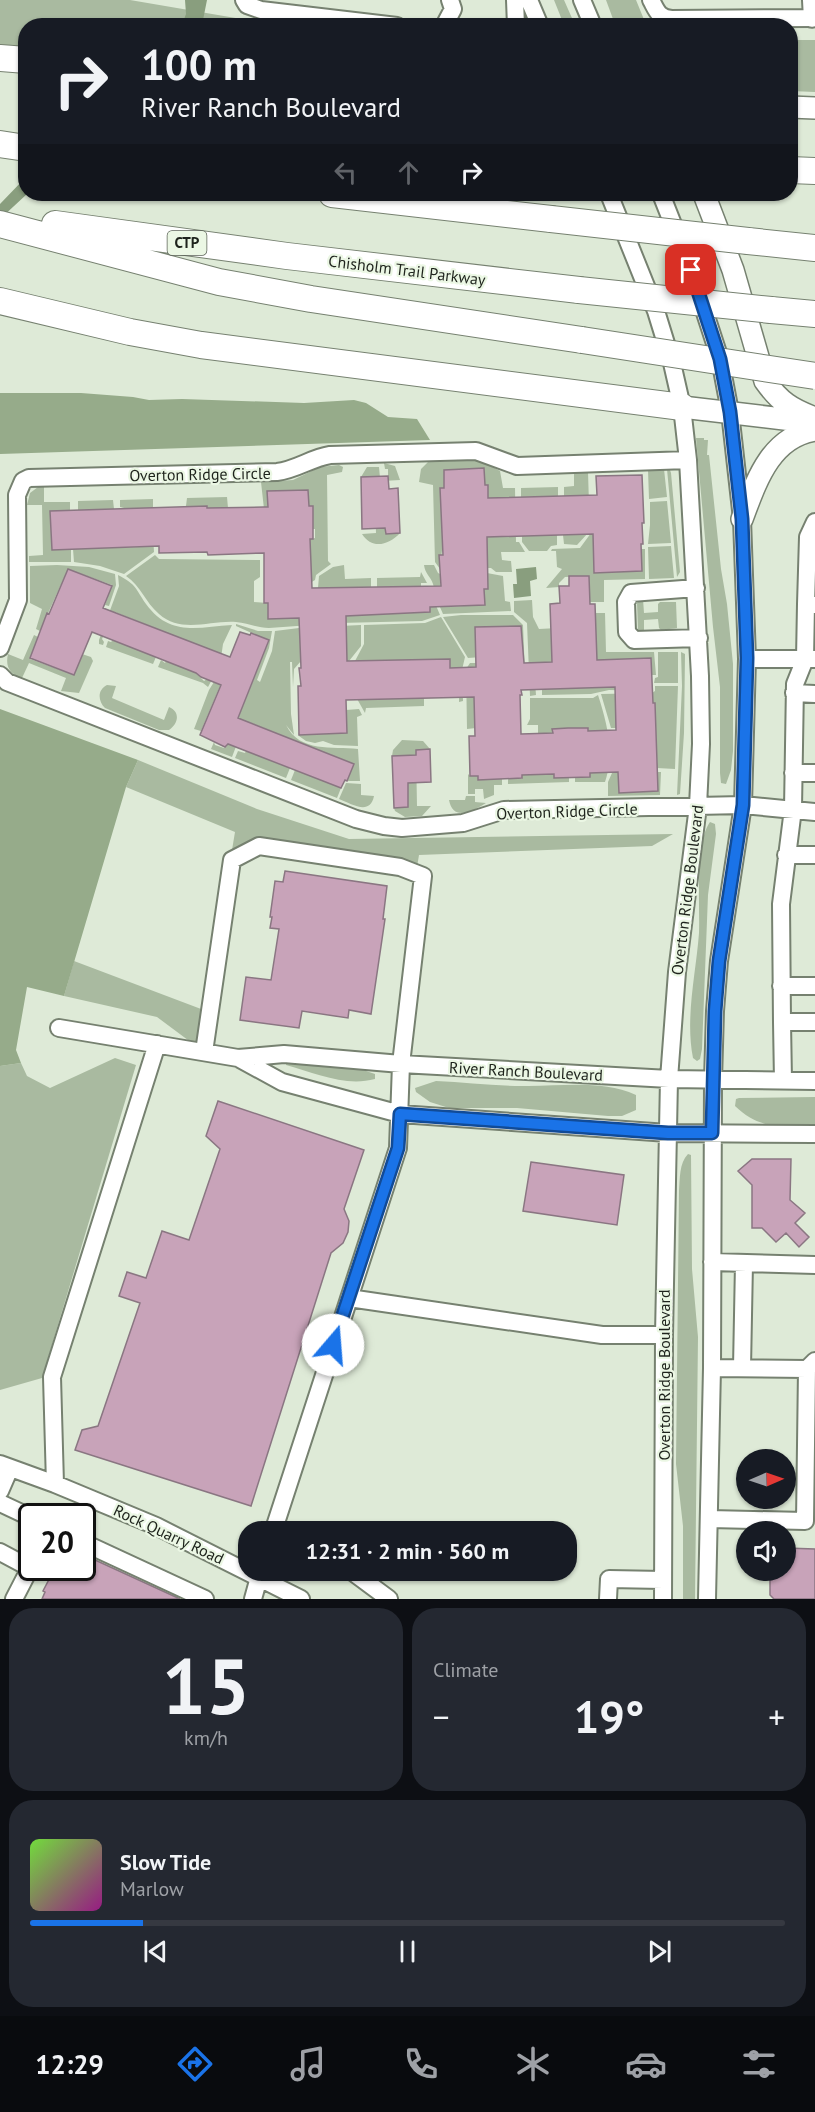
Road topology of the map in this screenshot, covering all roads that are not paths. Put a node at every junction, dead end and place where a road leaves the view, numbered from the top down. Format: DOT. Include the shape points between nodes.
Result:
graph roads {
  1 [pos="515,0"];
  2 [pos="529,0"];
  3 [pos="582,0"];
  4 [pos="651,0"];
  5 [pos="811,0"];
  6 [pos="245,3"];
  7 [pos="329,18"];
  8 [pos="516,18"];
  9 [pos="537,18"];
  10 [pos="590,18"];
  11 [pos="813,18"];
  12 [pos="0,58"];
  13 [pos="18,59"];
  14 [pos="798,107"];
  15 [pos="815,108"];
  16 [pos="0,144"];
  17 [pos="18,147"];
  18 [pos="798,170"];
  19 [pos="815,171"];
  20 [pos="396,201"];
  21 [pos="612,201"];
  22 [pos="664,201"];
  23 [pos="707,201"];
  24 [pos="0,214"];
  25 [pos="0,224"];
  26 [pos="815,248"];
  27 [pos="0,301"];
  28 [pos="815,314"];
  29 [pos="815,376"];
  30 [pos="682,407"];
  31 [pos="730,412"];
  32 [pos="815,418"];
  33 [pos="815,423"];
  34 [pos="815,430"];
  35 [pos="688,460"];
  36 [pos="742,519"];
  37 [pos="815,522"];
  38 [pos="696,588"];
  39 [pos="811,605"];
  40 [pos="699,638"];
  41 [pos="0,648"];
  42 [pos="747,658"];
  43 [pos="810,659"];
  44 [pos="0,675"];
  45 [pos="794,693"];
  46 [pos="815,694"];
  47 [pos="793,773"];
  48 [pos="815,773"];
  49 [pos="743,805"];
  50 [pos="698,806"];
  51 [pos="793,809"];
  52 [pos="815,812"];
  53 [pos="786,855"];
  54 [pos="815,855"];
  55 [pos="782,986"];
  56 [pos="815,986"];
  57 [pos="782,1022"];
  58 [pos="815,1022"];
  59 [pos="58,1028"];
  60 [pos="157,1044"];
  61 [pos="204,1052"];
  62 [pos="238,1058"];
  63 [pos="400,1064"];
  64 [pos="669,1079"];
  65 [pos="713,1081"];
  66 [pos="783,1081"];
  67 [pos="815,1081"];
  68 [pos="400,1114"];
  69 [pos="668,1133"];
  70 [pos="712,1133"];
  71 [pos="815,1134"];
  72 [pos="712,1262"];
  73 [pos="744,1263"];
  74 [pos="815,1265"];
  75 [pos="349,1298"];
  76 [pos="664,1335"];
  77 [pos="811,1365"];
  78 [pos="712,1368"];
  79 [pos="742,1368"];
  80 [pos="5,1466"];
  81 [pos="55,1484"];
  82 [pos="0,1491"];
  83 [pos="0,1503"];
  84 [pos="18,1511"];
  85 [pos="710,1519"];
  86 [pos="277,1521"];
  87 [pos="96,1548"];
  88 [pos="0,1552"];
  89 [pos="238,1564"];
  90 [pos="663,1580"];
  91 [pos="258,1581"];
  92 [pos="271,1581"];
  93 [pos="365,1581"];
  94 [pos="14,1599"];
  95 [pos="205,1599"];
  96 [pos="253,1599"];
  97 [pos="301,1599"];
  98 [pos="389,1599"];
  99 [pos="608,1599"];
  100 [pos="663,1599"];
  101 [pos="707,1599"];
  1 -- 8 [label="street"];
  2 -- 9 [label="street"];
  3 -- 10 [label="street"];
  4 -- 11 [label="street" via="663,18"];
  5 -- 11 [label="street"];
  6 -- 7 [label="street" via="261,10"];
  12 -- 13 [label="highway"];
  14 -- 15 [label="main road"];
  16 -- 17 [label="highway"];
  18 -- 19 [label="highway"];
  20 -- 26 [label="highway, bridge"];
  21 -- 30 [label="street, Overton Ridge Boulevard" via="656,311"];
  22 -- 31 [label="street" via="720,359"];
  23 -- 32 [label="main road" via="733,270 765,381 793,410"];
  24 -- 28 [label="highway, Chisholm Trail Parkway / CTP, bridge" via="374,266"];
  25 -- 29 [label="highway, bridge" via="219,282"];
  27 -- 30 [label="highway" via="201,345"];
  30 -- 31 [label="main road"];
  30 -- 35 [label="street, Overton Ridge Boulevard"];
  31 -- 33 [label="main road"];
  31 -- 36 [label="street"];
  34 -- 36 [label="main road" via="785,442 772,455 756,482"];
  35 -- 38 [label="street, Overton Ridge Boulevard"];
  35 -- 41 [label="street, Overton Ridge Circle" via="517,465 476,451 330,455 287,471 267,473 29,478 22,481 17,495 18,600"];
  36 -- 42 [label="street"];
  37 -- 39 [label="street" via="808,537"];
  38 -- 40 [label="street, Overton Ridge Boulevard"];
  38 -- 40 [label="street" via="630,593 626,602 627,632 639,641"];
  39 -- 43 [label="street"];
  40 -- 50 [label="street, Overton Ridge Boulevard" via="702,744"];
  42 -- 43 [label="street"];
  42 -- 49 [label="street"];
  43 -- 45 [label="street"];
  44 -- 50 [label="street, Overton Ridge Circle" via="7,682 83,713 356,819 384,826 463,824 504,810"];
  45 -- 46 [label="street"];
  45 -- 47 [label="street"];
  47 -- 48 [label="street"];
  47 -- 51 [label="street"];
  49 -- 50 [label="street, Overton Ridge Circle"];
  49 -- 51 [label="street, Overton Ridge Circle"];
  49 -- 65 [label="street" via="719,961"];
  50 -- 64 [label="street, Overton Ridge Boulevard" via="677,972"];
  51 -- 52 [label="street, Overton Ridge Circle"];
  51 -- 53 [label="street"];
  53 -- 54 [label="street"];
  53 -- 55 [label="street"];
  55 -- 56 [label="street"];
  55 -- 57 [label="street"];
  57 -- 58 [label="street"];
  57 -- 66 [label="street"];
  59 -- 60 [label="street, River Ranch Boulevard"];
  60 -- 61 [label="street, River Ranch Boulevard"];
  60 -- 81 [label="street" via="52,1377"];
  61 -- 62 [label="street, River Ranch Boulevard"];
  61 -- 63 [label="street" via="232,860 259,846 400,867 423,876"];
  62 -- 63 [label="street, River Ranch Boulevard" via="284,1054"];
  62 -- 68 [label="street, River Ranch Boulevard" via="282,1082"];
  63 -- 64 [label="street, River Ranch Boulevard"];
  63 -- 68 [label="street"];
  64 -- 65 [label="street, River Ranch Boulevard"];
  64 -- 69 [label="street, Overton Ridge Boulevard"];
  65 -- 66 [label="street, River Ranch Boulevard"];
  65 -- 70 [label="street"];
  66 -- 67 [label="street, River Ranch Boulevard"];
  68 -- 69 [label="street, River Ranch Boulevard"];
  68 -- 75 [label="street" via="398,1148"];
  69 -- 70 [label="street, River Ranch Boulevard"];
  69 -- 76 [label="street, Overton Ridge Boulevard"];
  70 -- 71 [label="street, River Ranch Boulevard"];
  70 -- 72 [label="street"];
  72 -- 73 [label="street"];
  72 -- 78 [label="street"];
  73 -- 74 [label="street"];
  73 -- 79 [label="street"];
  75 -- 76 [label="street" via="602,1335"];
  75 -- 86 [label="street"];
  76 -- 90 [label="street, Overton Ridge Boulevard"];
  77 -- 79 [label="street"];
  77 -- 85 [label="street" via="805,1521"];
  78 -- 79 [label="street"];
  78 -- 85 [label="street"];
  80 -- 81 [label="street, Rock Quarry Road"];
  80 -- 82 [label="street"];
  81 -- 89 [label="street, Rock Quarry Road"];
  83 -- 84 [label="street"];
  85 -- 101 [label="street"];
  87 -- 95 [label="street"];
  88 -- 94 [label="street" via="30,1568"];
  90 -- 99 [label="street" via="609,1580"];
  90 -- 100 [label="street, Overton Ridge Boulevard"];
  91 -- 96 [label="street"];
  92 -- 97 [label="street, Rock Quarry Road"];
  93 -- 98 [label="street"];
}
